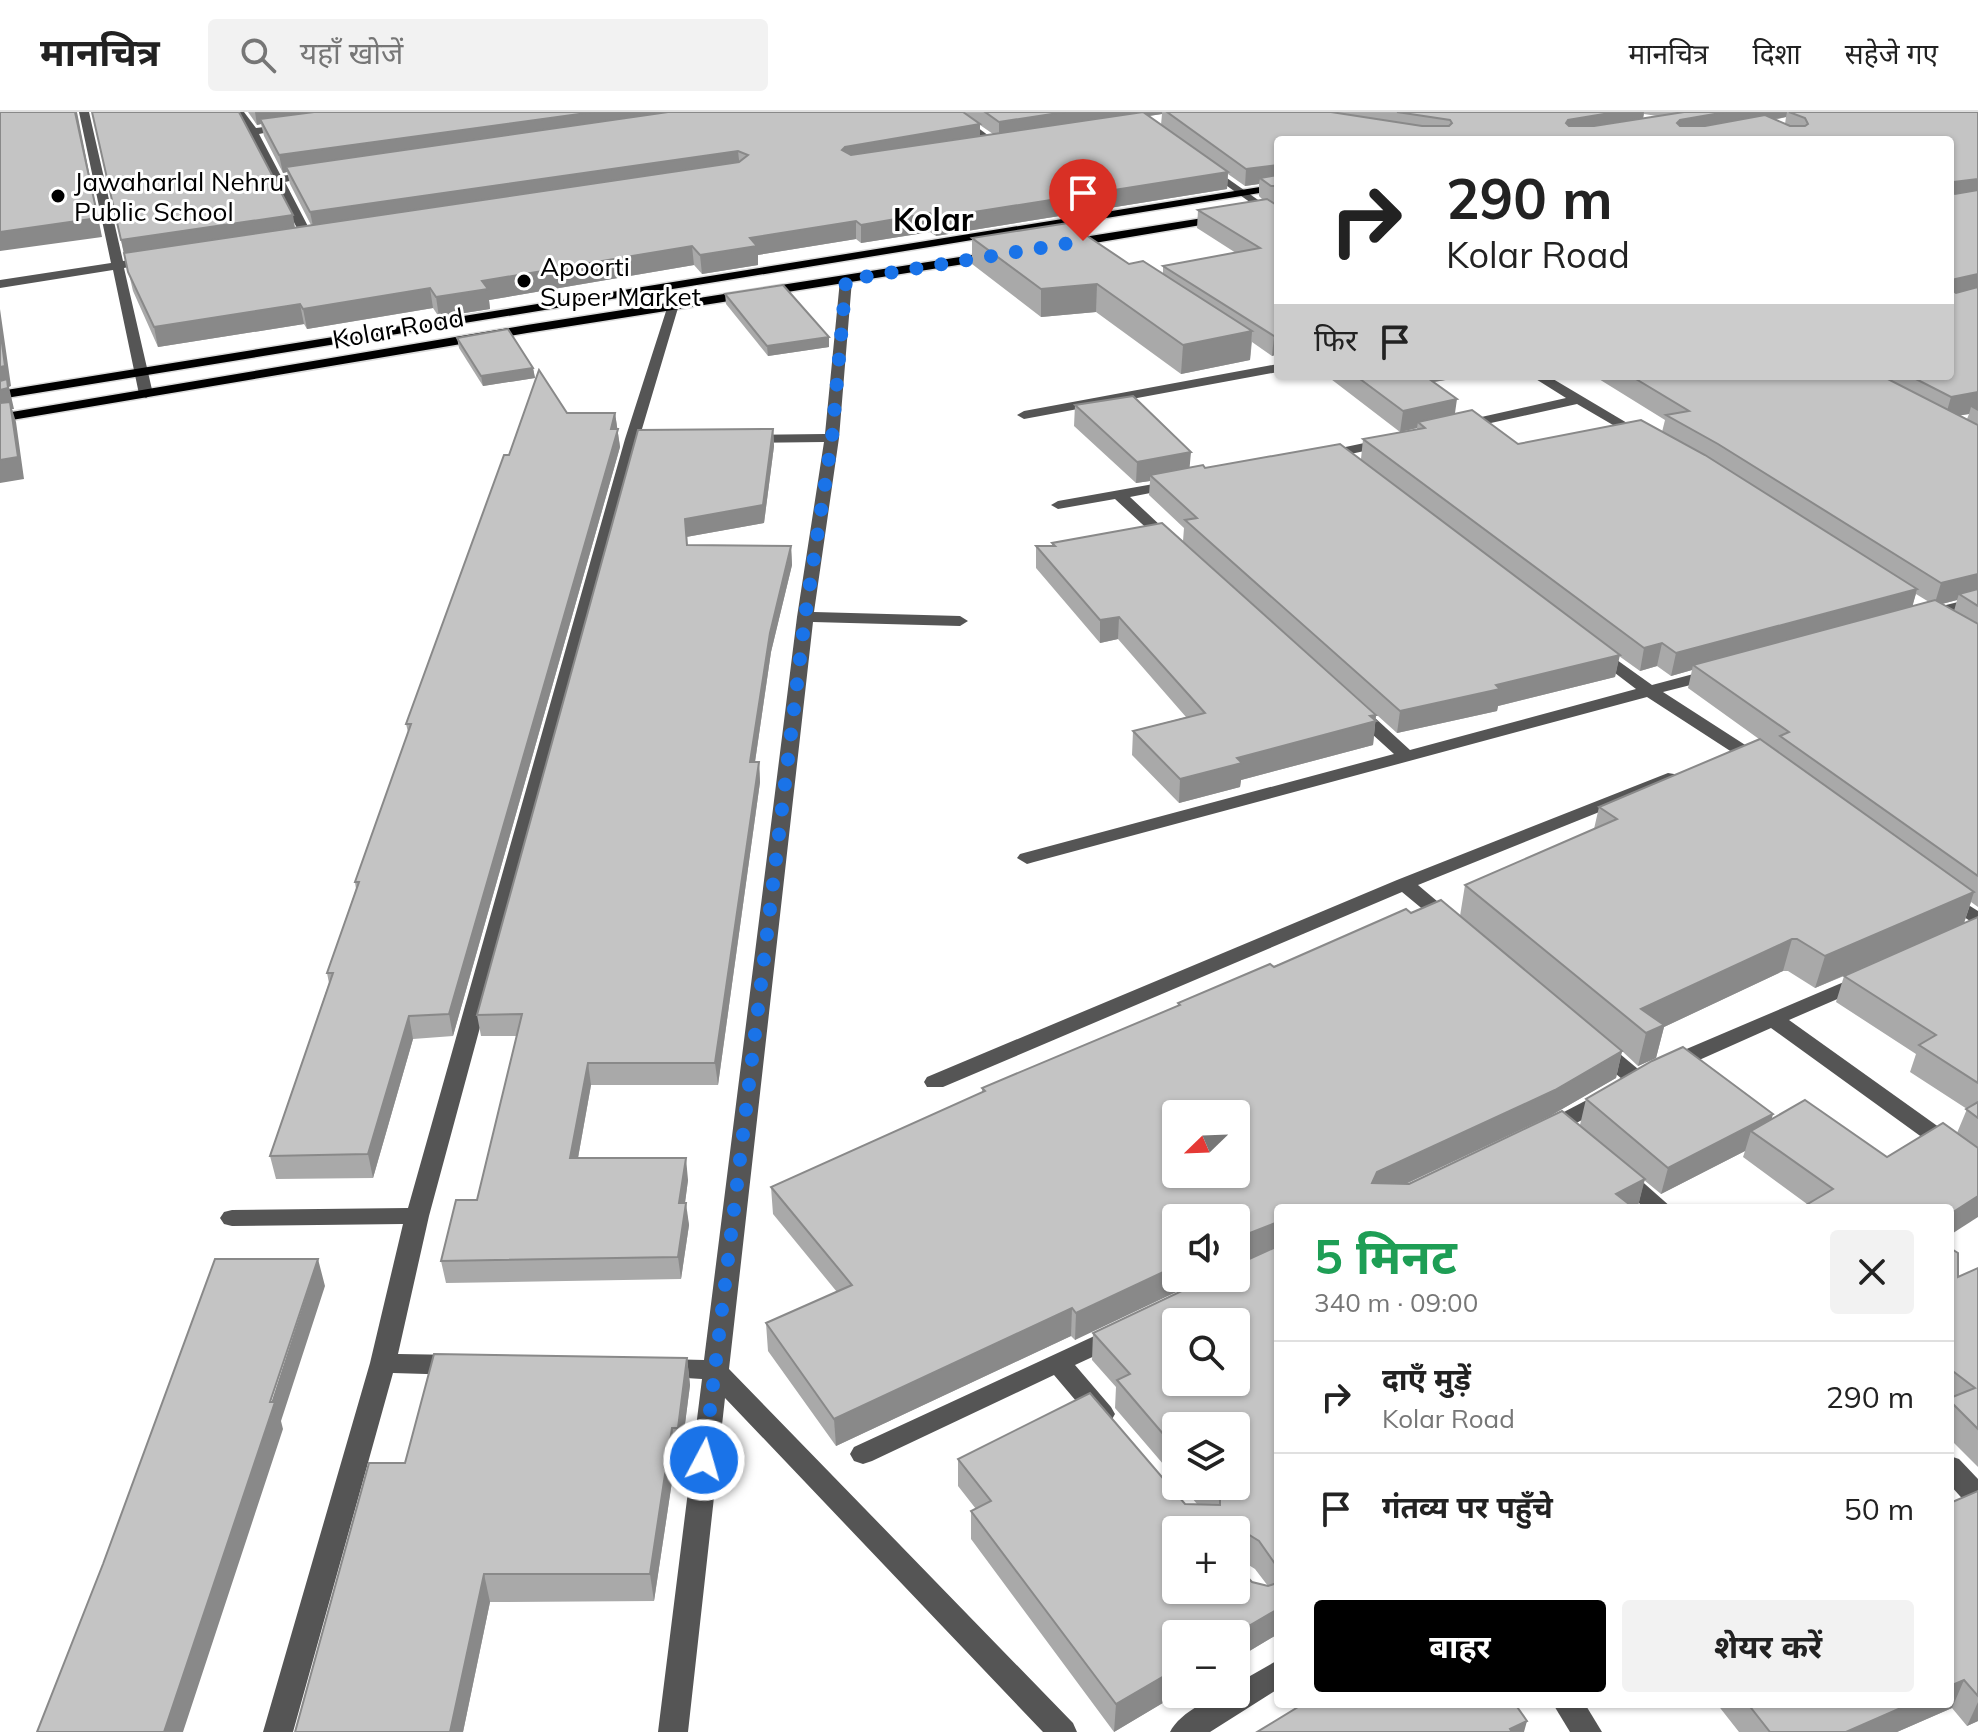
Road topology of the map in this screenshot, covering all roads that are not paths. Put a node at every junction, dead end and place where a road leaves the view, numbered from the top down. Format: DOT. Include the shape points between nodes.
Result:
graph roads {
  1 [pos="84,112"];
  2 [pos="239,112"];
  3 [pos="950,112"];
  4 [pos="300,126"];
  5 [pos="253,132"];
  6 [pos="1011,143"];
  7 [pos="996,145"];
  8 [pos="982,147"];
  9 [pos="1194,157"];
  10 [pos="323,173"];
  11 [pos="277,180"];
  12 [pos="1274,188"];
  13 [pos="1242,192"];
  14 [pos="1271,210"];
  15 [pos="323,234"];
  16 [pos="307,236"];
  17 [pos="291,239"];
  18 [pos="1083,241"];
  19 [pos="1052,246"];
  20 [pos="1096,249"];
  21 [pos="1005,254"];
  22 [pos="165,258"];
  23 [pos="118,266"];
  24 [pos="846,280"];
  25 [pos="0,284"];
  26 [pos="672,308"];
  27 [pos="1264,360"];
  28 [pos="1274,366"];
  29 [pos="1274,369"];
  30 [pos="142,371"];
  31 [pos="1544,380"];
  32 [pos="146,394"];
  33 [pos="0,395"];
  34 [pos="1576,400"];
  35 [pos="1024,415"];
  36 [pos="0,418"];
  37 [pos="1442,430"];
  38 [pos="832,438"];
  39 [pos="725,439"];
  40 [pos="1397,440"];
  41 [pos="1655,443"];
  42 [pos="1338,453"];
  43 [pos="1306,459"];
  44 [pos="1363,472"];
  45 [pos="1197,480"];
  46 [pos="1119,495"];
  47 [pos="1058,505"];
  48 [pos="1188,558"];
  49 [pos="1978,602"];
  50 [pos="1923,609"];
  51 [pos="805,617"];
  52 [pos="960,621"];
  53 [pos="1900,622"];
  54 [pos="1954,629"];
  55 [pos="1576,634"];
  56 [pos="1739,667"];
  57 [pos="1651,692"];
  58 [pos="1339,694"];
  59 [pos="1742,749"];
  60 [pos="1408,757"];
  61 [pos="1712,760"];
  62 [pos="1683,772"];
  63 [pos="1779,776"];
  64 [pos="1027,858"];
  65 [pos="1404,884"];
  66 [pos="1928,884"];
  67 [pos="1973,928"];
  68 [pos="1465,935"];
  69 [pos="1890,967"];
  70 [pos="1773,1019"];
  71 [pos="1588,1038"];
  72 [pos="1636,1079"];
  73 [pos="935,1082"];
  74 [pos="1559,1124"];
  75 [pos="1532,1137"];
  76 [pos="1581,1143"];
  77 [pos="1604,1161"];
  78 [pos="1978,1166"];
  79 [pos="1655,1204"];
  80 [pos="417,1216"];
  81 [pos="232,1218"];
  82 [pos="1140,1323"];
  83 [pos="1058,1362"];
  84 [pos="383,1363"];
  85 [pos="477,1365"];
  86 [pos="635,1368"];
  87 [pos="714,1370"];
  88 [pos="1119,1434"];
  89 [pos="863,1454"];
  90 [pos="1954,1471"];
  91 [pos="1978,1497"];
  92 [pos="1274,1676"];
  93 [pos="1571,1708"];
  94 [pos="278,1732"];
  95 [pos="673,1732"];
  96 [pos="1062,1732"];
  97 [pos="1185,1732"];
  98 [pos="1587,1732"];
  1 -- 23 [label="street"];
  2 -- 5 [label="street"];
  3 -- 7 [label="street"];
  4 -- 5 [label="street"];
  5 -- 11 [label="street"];
  6 -- 7 [label="street"];
  7 -- 8 [label="street"];
  9 -- 13 [label="street"];
  10 -- 11 [label="street"];
  11 -- 16 [label="street"];
  12 -- 13 [label="main road, Kolar Road"];
  13 -- 14 [label="street"];
  13 -- 30 [label="main road, Kolar Road"];
  14 -- 18 [label="main road"];
  15 -- 16 [label="street"];
  16 -- 17 [label="street"];
  18 -- 19 [label="main road"];
  18 -- 20 [label="street"];
  21 -- 24 [label="main road, Kolar Road"];
  22 -- 23 [label="street"];
  23 -- 25 [label="street"];
  23 -- 30 [label="street"];
  24 -- 26 [label="main road, Kolar Road"];
  24 -- 38 [label="street"];
  26 -- 32 [label="main road, Kolar Road"];
  26 -- 80 [label="street" via="640,439"];
  27 -- 28 [label="street"];
  29 -- 35 [label="street"];
  30 -- 32 [label="street"];
  30 -- 33 [label="main road, Kolar Road"];
  31 -- 34 [label="street"];
  32 -- 36 [label="main road, Kolar Road"];
  34 -- 37 [label="street"];
  34 -- 41 [label="street"];
  38 -- 39 [label="street"];
  38 -- 51 [label="street"];
  40 -- 42 [label="street"];
  42 -- 43 [label="street"];
  42 -- 44 [label="street"];
  45 -- 46 [label="street"];
  46 -- 47 [label="street"];
  46 -- 48 [label="street"];
  49 -- 50 [label="street"];
  50 -- 53 [label="street"];
  50 -- 54 [label="street"];
  51 -- 52 [label="street"];
  51 -- 87 [label="street"];
  55 -- 57 [label="street"];
  56 -- 57 [label="street"];
  57 -- 59 [label="street"];
  57 -- 60 [label="street"];
  58 -- 60 [label="street"];
  59 -- 61 [label="street"];
  59 -- 63 [label="street"];
  60 -- 64 [label="street"];
  62 -- 65 [label="street"];
  65 -- 68 [label="street"];
  65 -- 73 [label="street"];
  66 -- 67 [label="street"];
  69 -- 70 [label="street"];
  70 -- 72 [label="street"];
  70 -- 78 [label="street"];
  71 -- 72 [label="street"];
  72 -- 74 [label="street"];
  74 -- 75 [label="street"];
  74 -- 76 [label="street"];
  77 -- 79 [label="street"];
  80 -- 81 [label="street"];
  80 -- 84 [label="street"];
  82 -- 83 [label="street"];
  83 -- 88 [label="street"];
  83 -- 89 [label="street"];
  84 -- 85 [label="street"];
  84 -- 94 [label="street"];
  86 -- 87 [label="street"];
  87 -- 95 [label="street"];
  87 -- 96 [label="street"];
  90 -- 91 [label="street"];
  92 -- 97 [label="street"];
  93 -- 98 [label="street"];
}
